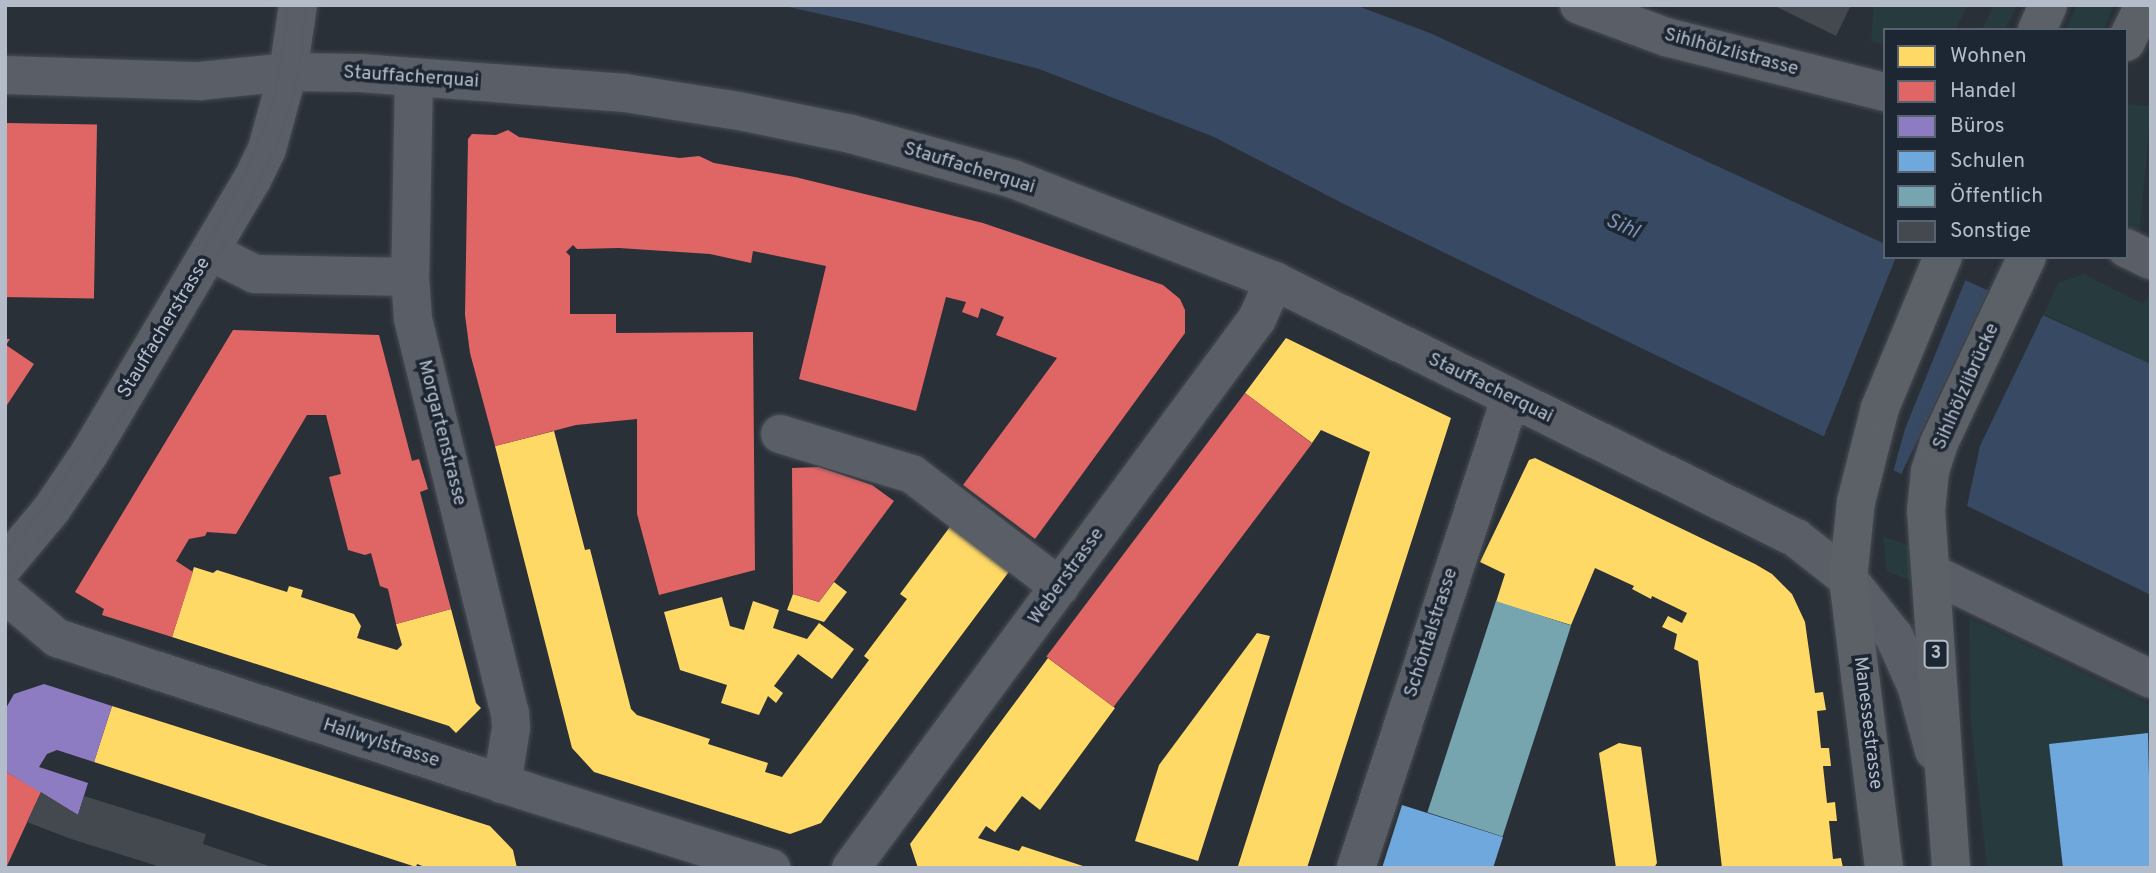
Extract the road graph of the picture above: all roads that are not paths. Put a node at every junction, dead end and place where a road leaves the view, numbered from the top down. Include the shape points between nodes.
1 (298, 5) edge
2 (1579, 5) edge
3 (2048, 5) edge
4 (2144, 5) edge
5 (2037, 28) edge
6 (2128, 38) edge
7 (288, 72) junction
8 (5, 75) edge
9 (414, 77) junction
10 (1883, 91) edge
11 (2128, 249) edge
12 (211, 252) junction
13 (1942, 259) edge
14 (2151, 260) edge
15 (2024, 262) edge
16 (410, 277) junction
17 (1274, 281) junction
18 (1510, 399) junction
19 (780, 435) dead end
20 (5, 565) edge
21 (1931, 573) junction
22 (1849, 579) junction
23 (1060, 587) junction
24 (5, 594) edge
25 (2151, 680) edge
26 (502, 784) junction
27 (1946, 797) junction
28 (771, 868) edge
29 (851, 868) edge
30 (1356, 868) edge
31 (1884, 868) edge
32 (1951, 868) edge

1 - 7 street, Stauffacherstrasse
2 - 10 street, Sihlhölzlistrasse via 1666,37
3 - 5 main road
4 - 6 main road
7 - 8 street, Stauffacherquai via 200,81
7 - 9 street, Stauffacherquai
7 - 12 street, Stauffacherstrasse via 267,149
9 - 16 street, Morgartenstrasse
9 - 17 street, Stauffacherquai via 625,93 851,134 1013,180
11 - 14 street
12 - 16 street via 255,274
12 - 20 street, Stauffacherstrasse via 89,454
13 - 22 main road, Manessestrasse via 1880,408 1863,466
15 - 21 main road, Sihlhölzlibrücke / 3 via 1930,471 1926,511
16 - 26 street, Morgartenstrasse via 413,319 510,713
17 - 18 street, Stauffacherquai
17 - 23 street, Weberstrasse via 1257,319
18 - 22 street, Stauffacherquai via 1796,538
18 - 30 street, Schöntalstrasse
19 - 23 street via 912,474
21 - 25 street
21 - 27 main road, 3
22 - 27 street via 1898,647 1917,688
22 - 31 main road, Manessestrasse
23 - 29 street, Weberstrasse
24 - 26 street, Hallwylstrasse via 57,638
26 - 28 street, Hallwylstrasse
27 - 32 main road, 3

